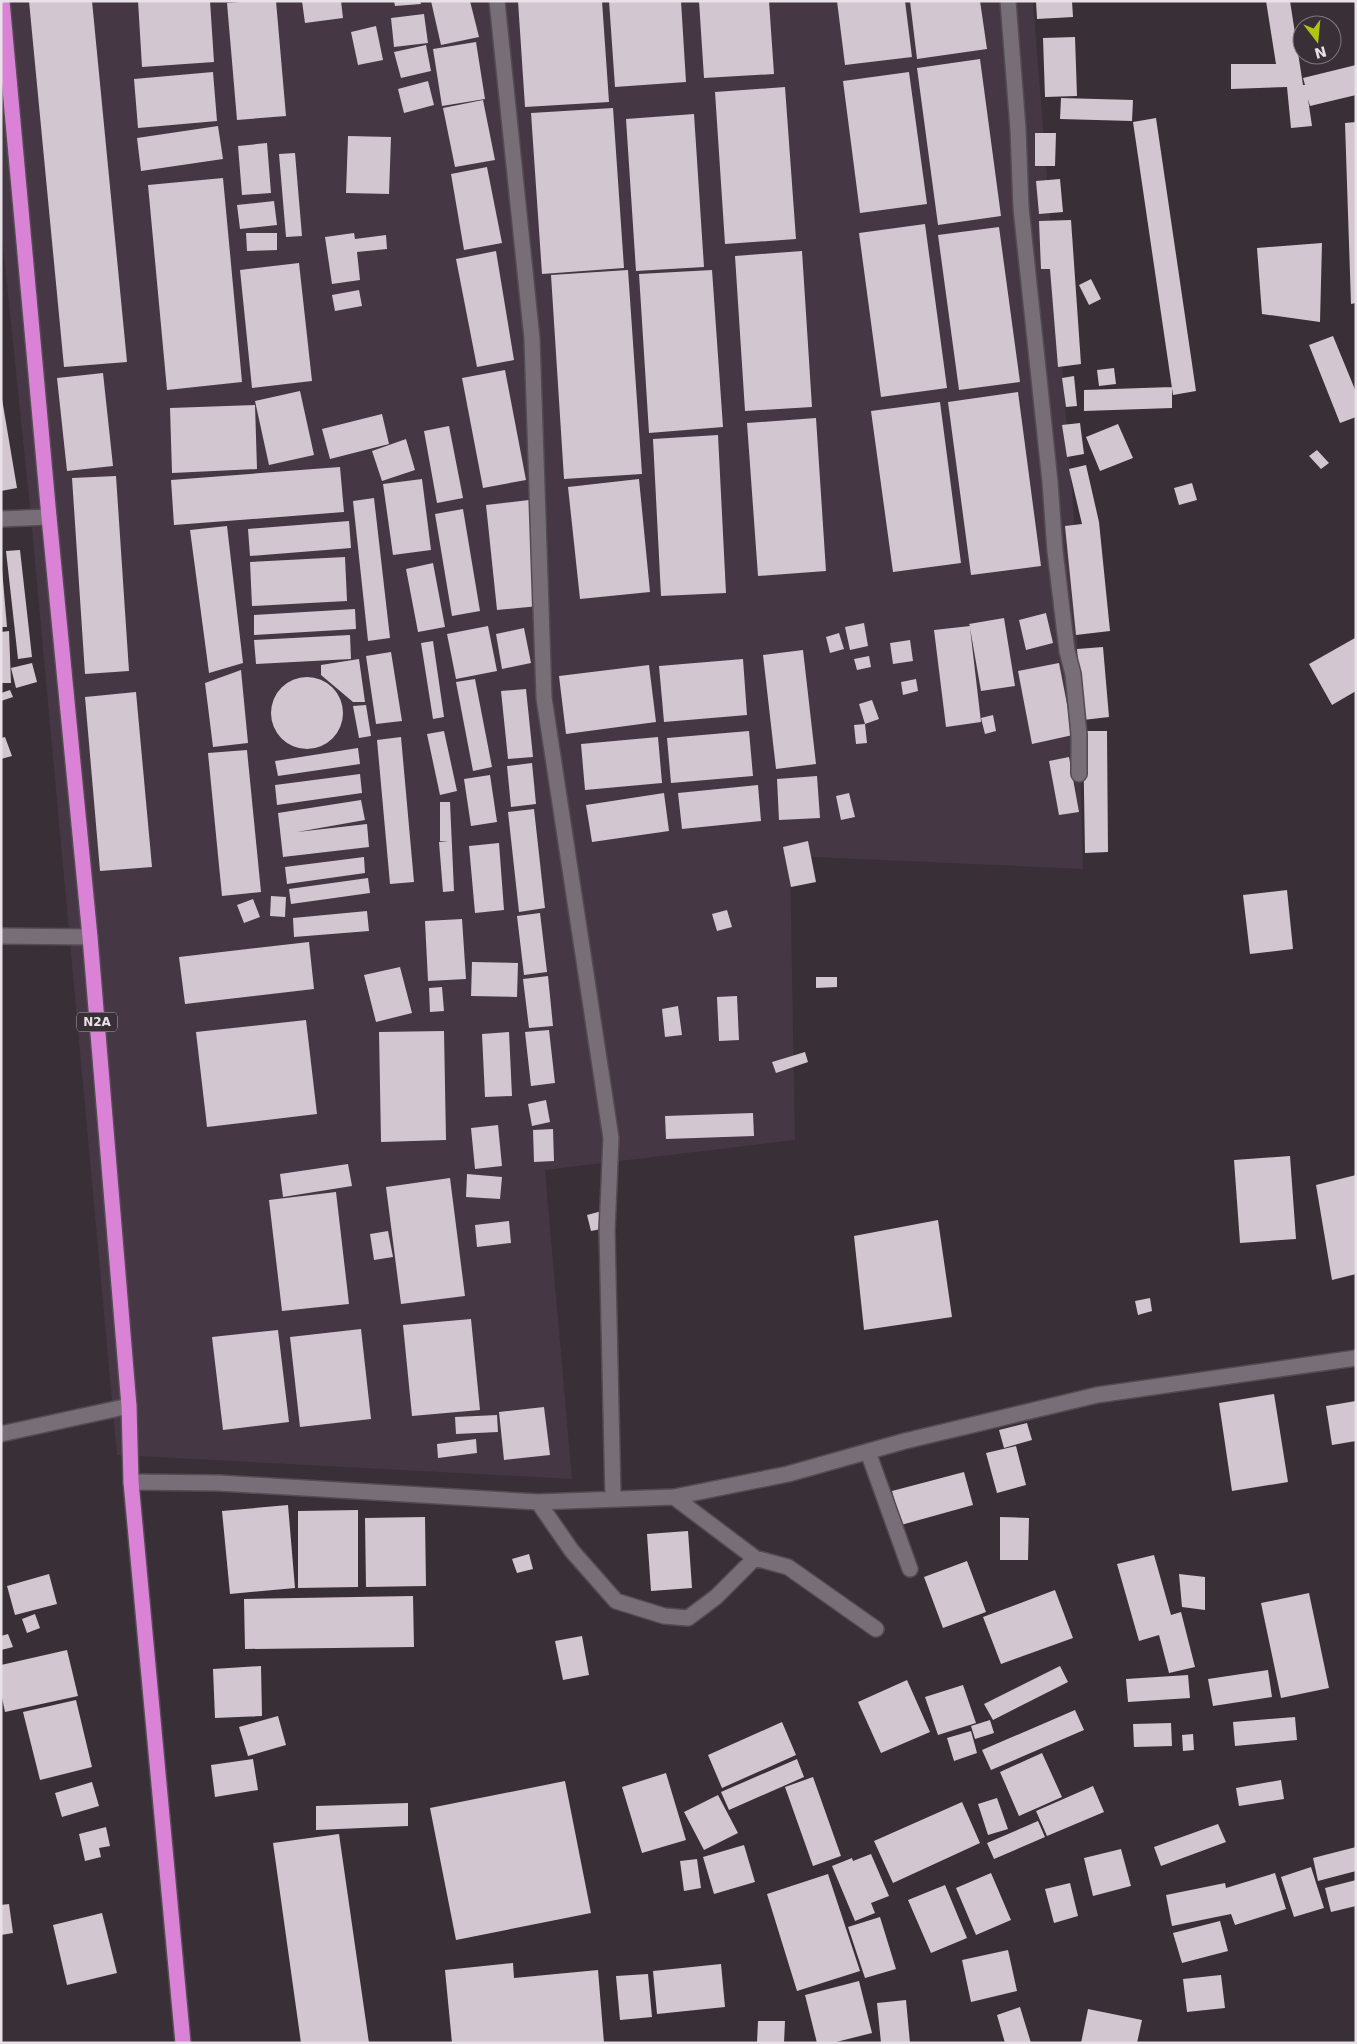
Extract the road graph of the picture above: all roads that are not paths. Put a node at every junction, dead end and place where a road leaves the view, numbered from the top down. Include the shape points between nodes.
1 (2, 1) edge
2 (497, 1) edge
3 (1008, 1) edge
4 (49, 517) junction
5 (1, 519) edge
6 (1079, 774) dead end
7 (1, 936) edge
8 (90, 937) junction
9 (1356, 1358) edge
10 (129, 1406) junction
11 (1, 1434) edge
12 (868, 1452) junction
13 (131, 1482) junction
14 (674, 1497) junction
15 (613, 1498) junction
16 (538, 1502) junction
17 (755, 1558) junction
18 (910, 1569) dead end
19 (876, 1629) dead end
20 (183, 2043) edge

1 - 4 highway, N2A
2 - 15 street via 532,339 544,698 611,1138 607,1232
3 - 6 street via 1021,208 1055,551 1067,651 1073,674
4 - 5 street
4 - 8 highway, N2A
7 - 8 street
8 - 10 highway, N2A
9 - 12 street via 1097,1395
10 - 11 street
10 - 13 highway, N2A
12 - 14 street via 788,1474
12 - 18 street
13 - 16 street via 219,1483
13 - 20 highway, N2A
14 - 15 street
14 - 17 street
15 - 16 street
16 - 17 street via 572,1551 616,1601 664,1616 688,1618 716,1597
17 - 19 street via 788,1568

